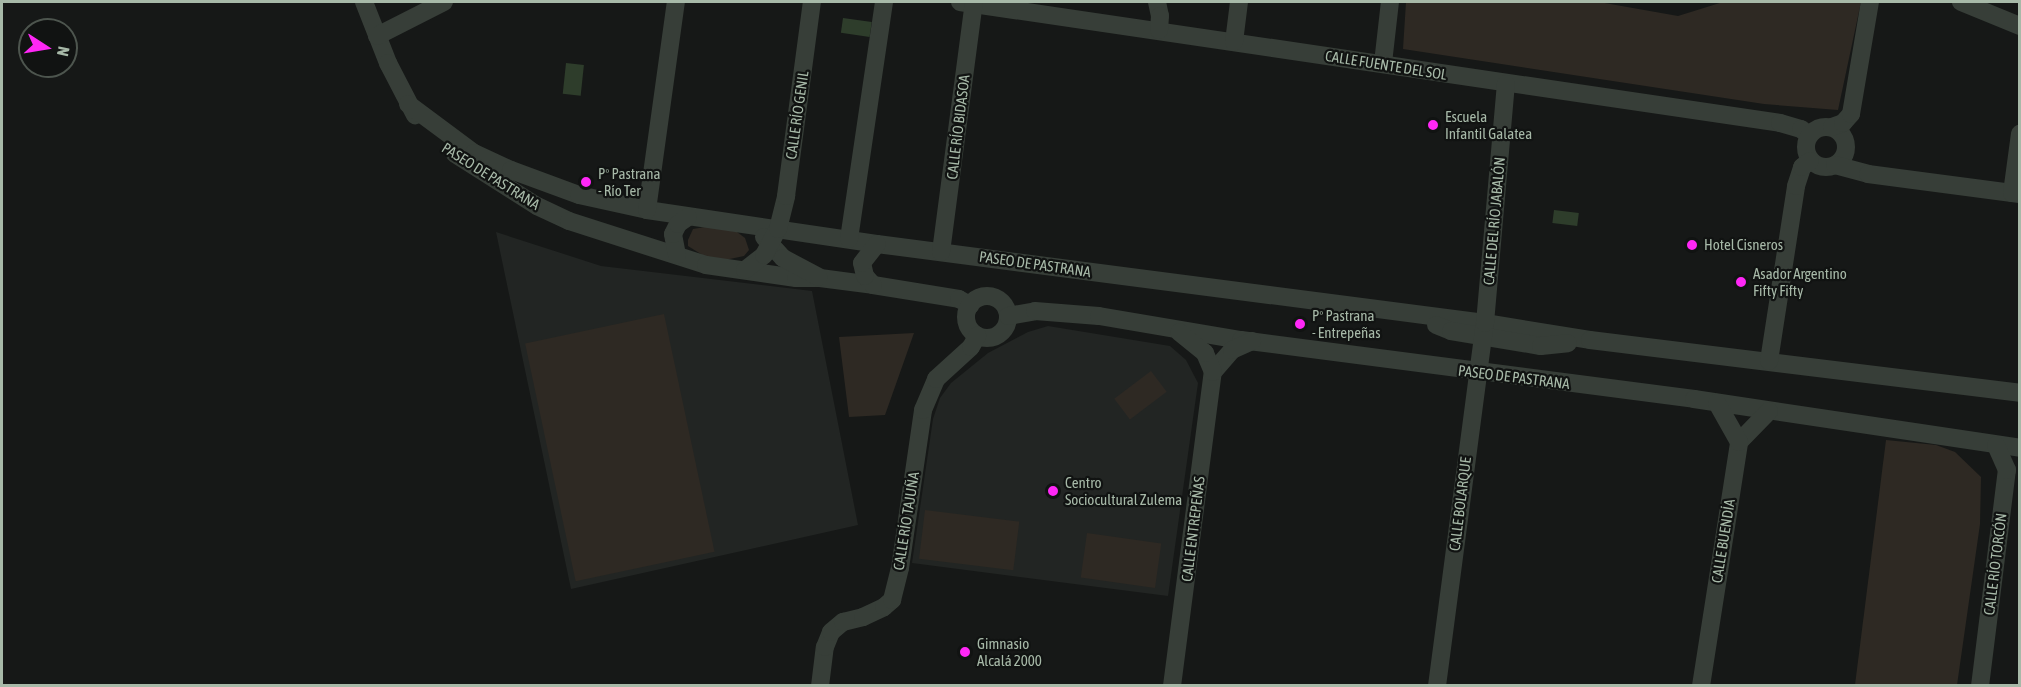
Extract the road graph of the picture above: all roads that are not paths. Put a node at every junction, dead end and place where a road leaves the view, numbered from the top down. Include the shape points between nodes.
1 (364, 2) edge
2 (444, 2) edge
3 (676, 2) edge
4 (812, 2) edge
5 (884, 2) edge
6 (969, 2) edge
7 (1157, 2) edge
8 (1239, 2) edge
9 (1390, 2) edge
10 (1870, 2) edge
11 (1961, 2) edge
12 (2019, 27) edge
13 (1158, 30) junction
14 (377, 36) junction
15 (1234, 42) junction
16 (1383, 63) junction
17 (1506, 84) junction
18 (408, 104) junction
19 (1832, 127) junction
20 (2019, 134) edge
21 (1809, 135) junction
22 (1810, 161) junction
23 (1835, 165) junction
24 (2016, 193) edge
25 (647, 210) junction
26 (688, 217) junction
27 (757, 225) junction
28 (778, 228) junction
29 (849, 239) junction
30 (877, 244) junction
31 (770, 245) junction
32 (941, 252) junction
33 (677, 255) junction
34 (745, 270) junction
35 (820, 278) junction
36 (873, 285) junction
37 (970, 305) junction
38 (1008, 316) junction
39 (1169, 327) junction
40 (1484, 330) junction
41 (977, 336) junction
42 (1251, 341) junction
43 (1769, 361) junction
44 (1213, 372) junction
45 (1478, 373) junction
46 (2019, 393) edge
47 (1716, 403) junction
48 (1769, 411) junction
49 (1739, 442) junction
50 (1996, 445) junction
51 (2019, 448) edge
52 (820, 686) edge
53 (1172, 686) edge
54 (1437, 686) edge
55 (1701, 686) edge
56 (1980, 686) edge

1 - 14 street
2 - 14 street
3 - 25 street
4 - 28 street, CALLE RÍO GENIL via 786,196
5 - 29 street
6 - 13 street, CALLE FUENTE DEL SOL
6 - 32 street, CALLE RÍO BIDASOA
7 - 13 street
8 - 15 street
9 - 16 street
10 - 19 street via 1851,114
11 - 12 street
13 - 15 street, CALLE FUENTE DEL SOL
14 - 18 street
15 - 16 street, CALLE FUENTE DEL SOL
16 - 17 street, CALLE FUENTE DEL SOL
17 - 21 street, CALLE FUENTE DEL SOL via 1780,123
17 - 40 street, CALLE DEL RÍO JABALÓN
18 - 25 street, PASEO DE PASTRANA via 474,153 511,170 579,195
18 - 33 street, PASEO DE PASTRANA via 430,138 537,206 603,234
19 - 21 street via 1819,127
19 - 23 street via 1843,135 1846,149
20 - 24 street
21 - 22 street via 1805,148
22 - 23 street via 1822,167
22 - 43 street via 1802,167 1796,186
23 - 24 street via 1868,174
25 - 26 street, PASEO DE PASTRANA
26 - 27 street, PASEO DE PASTRANA
26 - 33 street via 673,234
27 - 28 street, PASEO DE PASTRANA
27 - 31 street, PASEO DE PASTRANA
28 - 29 street, PASEO DE PASTRANA
28 - 31 street
29 - 30 street, PASEO DE PASTRANA
30 - 32 street, PASEO DE PASTRANA
30 - 36 street via 862,263 864,276
31 - 34 street
31 - 35 street, PASEO DE PASTRANA via 783,258
32 - 40 street, PASEO DE PASTRANA via 1408,314
33 - 34 street, PASEO DE PASTRANA via 706,265
34 - 35 street, PASEO DE PASTRANA via 796,279
35 - 36 street, PASEO DE PASTRANA
36 - 37 street, PASEO DE PASTRANA via 959,299
37 - 38 street via 984,296 993,297 1006,308
37 - 41 street via 966,322
38 - 39 street, PASEO DE PASTRANA via 1035,311
38 - 41 street via 1002,332 994,337
39 - 42 street, PASEO DE PASTRANA
39 - 44 street via 1198,346
40 - 43 street, PASEO DE PASTRANA
40 - 45 street, CALLE BOLARQUE
41 - 52 street, CALLE RÍO TAJUÑA via 936,379 923,410 892,600 884,608 843,622 831,632
42 - 44 street via 1232,350
42 - 45 street, PASEO DE PASTRANA
43 - 46 street, PASEO DE PASTRANA
44 - 53 street, CALLE ENTREPEÑAS
45 - 47 street, PASEO DE PASTRANA
45 - 54 street, CALLE BOLARQUE
47 - 48 street, PASEO DE PASTRANA
47 - 49 street
48 - 49 street
48 - 50 street, PASEO DE PASTRANA
49 - 55 street, CALLE BUENDÍA
50 - 51 street, PASEO DE PASTRANA
50 - 56 street, CALLE RÍO TORCÓN via 2007,470

